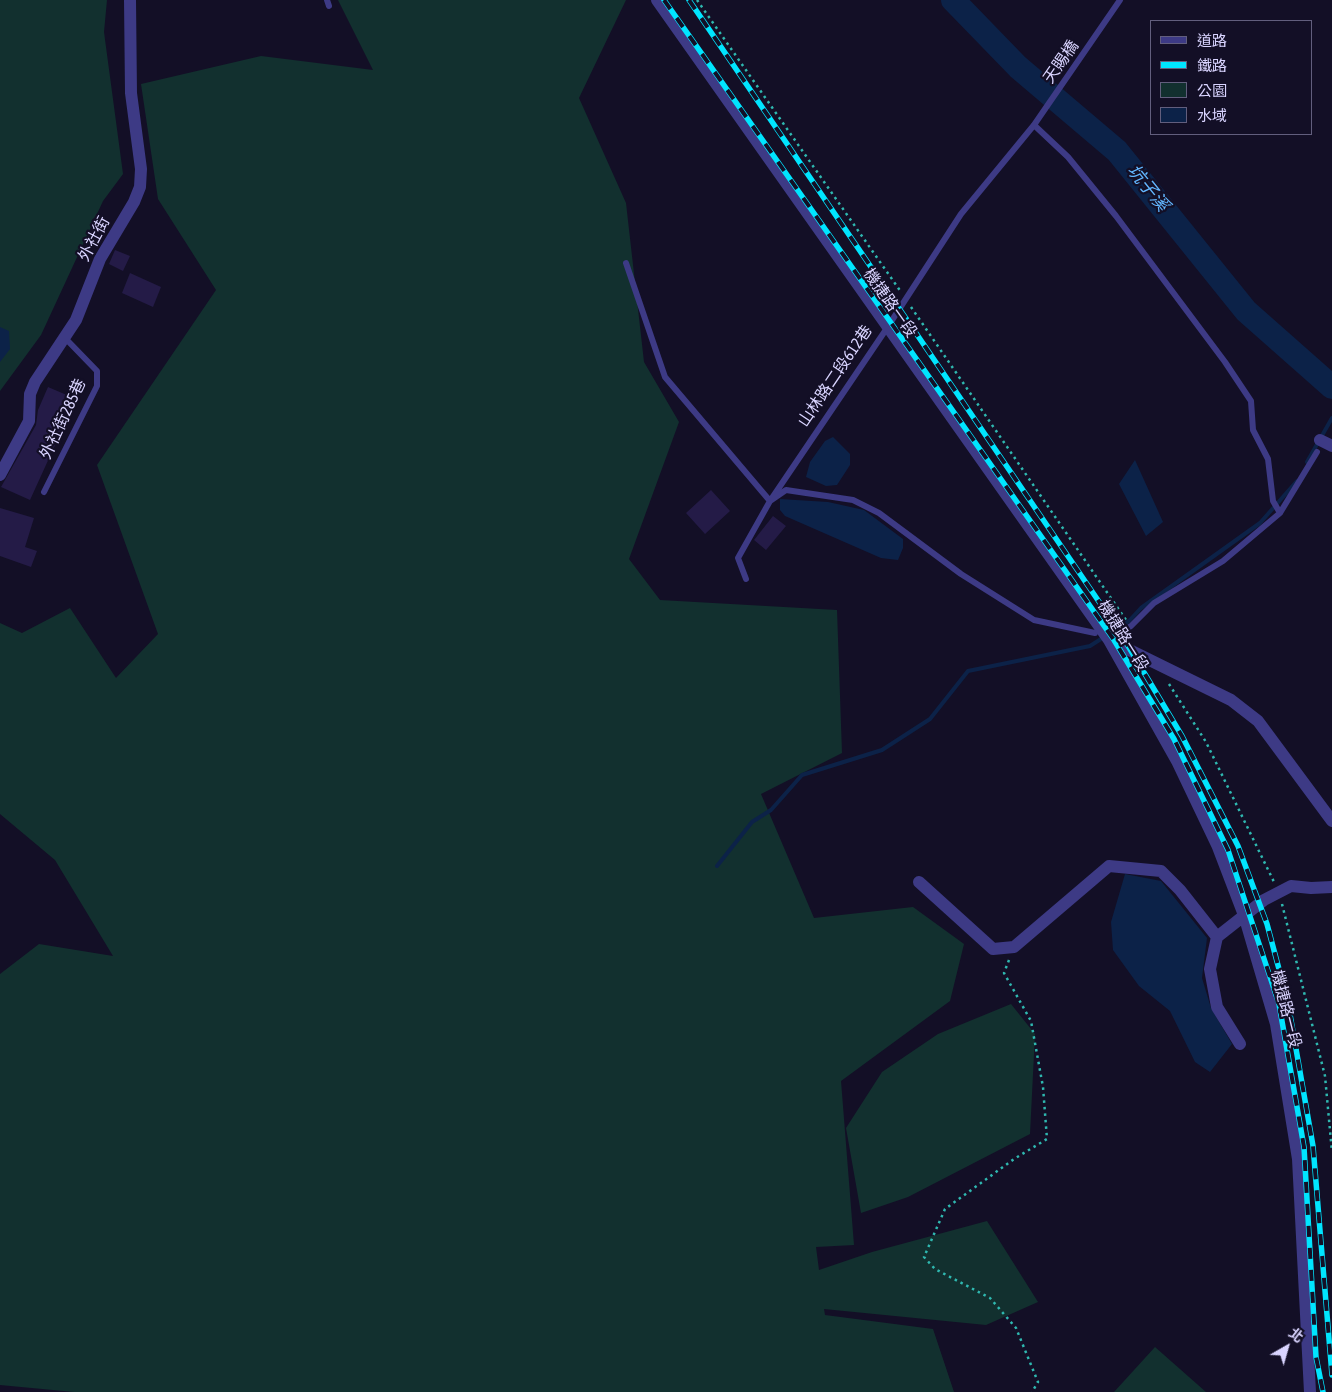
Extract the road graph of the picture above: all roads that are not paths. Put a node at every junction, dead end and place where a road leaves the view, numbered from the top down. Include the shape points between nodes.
1 (130, 0) edge
2 (657, 0) edge
3 (1120, 0) edge
4 (1034, 125) junction
5 (626, 263) dead end
6 (888, 327) junction
7 (65, 338) junction
8 (1318, 446) joint
9 (1332, 446) edge
10 (0, 475) edge
11 (44, 492) dead end
12 (770, 501) junction
13 (1280, 513) junction
14 (746, 579) dead end
15 (1098, 630) junction
16 (1109, 639) junction
17 (1332, 821) edge
18 (919, 882) dead end
19 (1332, 887) edge
20 (1244, 915) junction
21 (1217, 937) junction
22 (1240, 1044) dead end
23 (1310, 1392) edge

1 - 7 street, 外社街 via 131,93 141,169 140,187 100,259 76,320
2 - 6 street, 機捷路一段
3 - 4 lane, 天賜橋
4 - 6 lane, 山林路二段612巷 via 961,214
4 - 13 lane via 1068,157 1116,216 1251,401 1253,430 1268,459 1273,501
5 - 12 lane via 666,377
6 - 12 lane, 山林路二段612巷
6 - 15 street, 機捷路一段
7 - 10 street, 外社街 via 35,382 30,394 29,421
7 - 11 lane, 外社街285巷 via 97,371 97,386
8 - 9 street
8 - 13 lane
12 - 14 lane, 山林路二段612巷 via 738,558
12 - 15 lane via 786,490 852,500 879,513 961,574 1034,620
13 - 16 lane via 1223,561 1154,603 1131,626
15 - 16 street, 機捷路一段
16 - 17 street via 1232,700 1258,721
16 - 20 street, 機捷路一段 via 1181,770 1218,847
18 - 21 street via 993,949 1014,947 1109,866 1161,871
19 - 20 street via 1291,886
20 - 21 street
20 - 23 street, 機捷路一段 via 1276,1024 1298,1159
21 - 22 street via 1210,969 1217,1007

